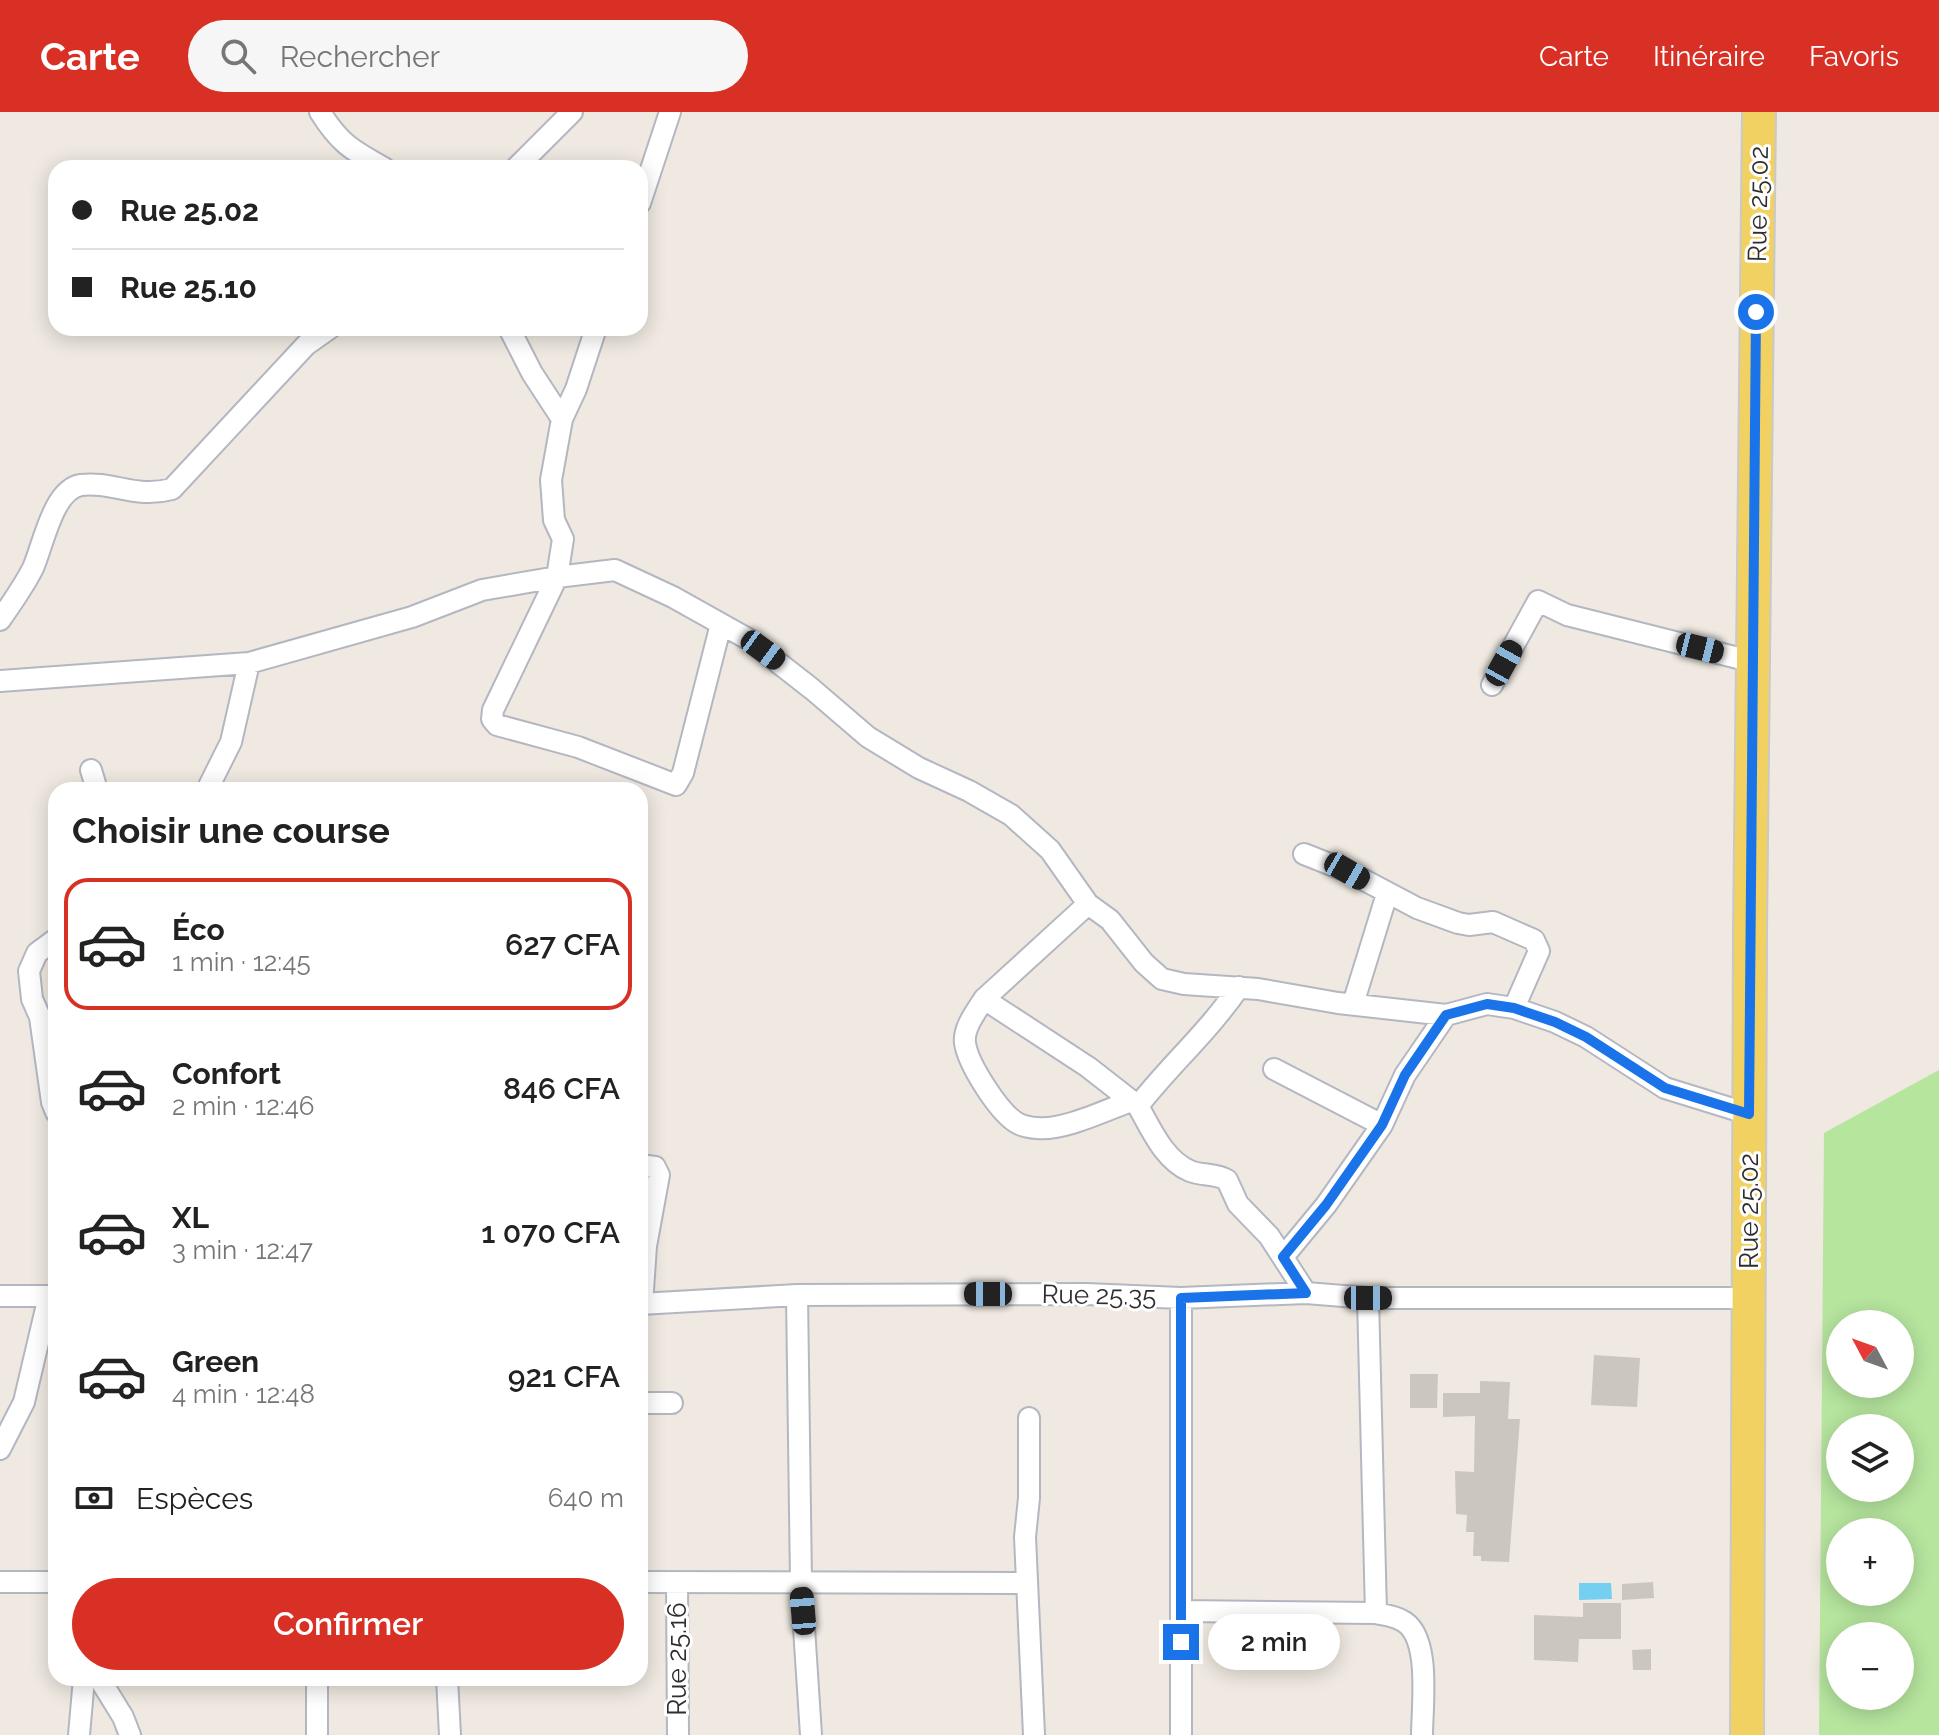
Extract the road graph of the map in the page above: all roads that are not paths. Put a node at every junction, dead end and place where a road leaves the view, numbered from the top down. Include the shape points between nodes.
1 (320, 112) edge
2 (572, 112) edge
3 (670, 112) edge
4 (1759, 112) edge
5 (370, 160) edge
6 (524, 160) edge
7 (648, 179) edge
8 (319, 336) edge
9 (513, 336) edge
10 (593, 336) edge
11 (562, 419) junction
12 (557, 577) junction
13 (0, 620) edge
14 (721, 624) junction
15 (1754, 662) junction
16 (249, 663) junction
17 (0, 681) edge
18 (1492, 685) dead end
19 (212, 782) edge
20 (1304, 854) dead end
21 (1387, 894) junction
22 (1088, 904) junction
23 (48, 945) edge
24 (1239, 987) junction
25 (984, 999) junction
26 (1353, 1004) junction
27 (1514, 1008) junction
28 (1446, 1015) junction
29 (1274, 1069) dead end
30 (48, 1074) edge
31 (1134, 1103) junction
32 (1749, 1114) junction
33 (1382, 1125) junction
34 (648, 1166) edge
35 (648, 1235) edge
36 (1283, 1257) junction
37 (1306, 1293) junction
38 (797, 1295) junction
39 (0, 1296) edge
40 (48, 1296) edge
41 (1181, 1298) junction
42 (1368, 1298) junction
43 (1750, 1298) junction
44 (648, 1304) edge
45 (48, 1314) edge
46 (648, 1403) edge
47 (672, 1403) dead end
48 (1029, 1418) dead end
49 (0, 1449) edge
50 (0, 1582) edge
51 (48, 1582) edge
52 (648, 1582) edge
53 (677, 1582) junction
54 (801, 1582) junction
55 (1025, 1583) junction
56 (1181, 1611) junction
57 (1376, 1613) junction
58 (83, 1686) edge
59 (104, 1686) edge
60 (317, 1686) edge
61 (447, 1686) edge
62 (79, 1735) edge
63 (130, 1735) edge
64 (317, 1735) edge
65 (450, 1735) edge
66 (678, 1735) edge
67 (811, 1735) edge
68 (1034, 1735) edge
69 (1181, 1735) edge
70 (1422, 1735) edge
71 (1747, 1735) edge

1 - 5 street via 348,148
2 - 6 street
3 - 7 street
4 - 15 main road, Rue 25.02
8 - 13 street via 172,489 156,493 77,485 62,497 34,566
9 - 11 street
10 - 11 street
11 - 12 street via 551,480 554,520 563,539
12 - 14 street via 615,570
12 - 14 street via 492,719 673,786 683,773
12 - 16 street via 482,590 412,617
14 - 22 street via 778,661 868,737 1011,815 1050,850
15 - 18 street via 1567,615 1538,601
15 - 32 main road, Rue 25.02
16 - 17 street
16 - 19 street via 231,742
20 - 21 street
21 - 26 street
21 - 27 street via 1458,923 1493,922 1534,940 1539,951
22 - 24 street via 1110,920 1162,979
22 - 25 street
23 - 30 street via 37,953 29,971
24 - 26 street
24 - 31 street via 1219,1016
25 - 31 street
25 - 31 street via 968,1027 970,1061 997,1104 1018,1124 1038,1129
26 - 28 street
27 - 28 street via 1487,1004
27 - 32 street via 1586,1037 1665,1088
28 - 33 street via 1405,1075
29 - 33 street
31 - 36 street via 1178,1163 1227,1180 1238,1204
32 - 43 main road, Rue 25.02
33 - 36 street
34 - 35 street via 659,1175
36 - 37 street
37 - 41 street, Rue 25.35
37 - 42 street, Rue 25.35
38 - 41 street, Rue 25.35
38 - 44 street, Rue 25.35
38 - 54 street
39 - 40 street
41 - 56 street
42 - 43 street, Rue 25.35
42 - 57 street
43 - 71 main road, Rue 25.02
45 - 49 street via 24,1402
46 - 47 street
48 - 55 street
50 - 51 street
52 - 53 street
53 - 54 street
53 - 66 street, Rue 25.16
54 - 55 street
54 - 67 street
55 - 68 street
56 - 57 street
56 - 69 street
57 - 70 street via 1403,1620 1417,1635 1423,1655
58 - 62 street
59 - 63 street
60 - 64 street
61 - 65 street

